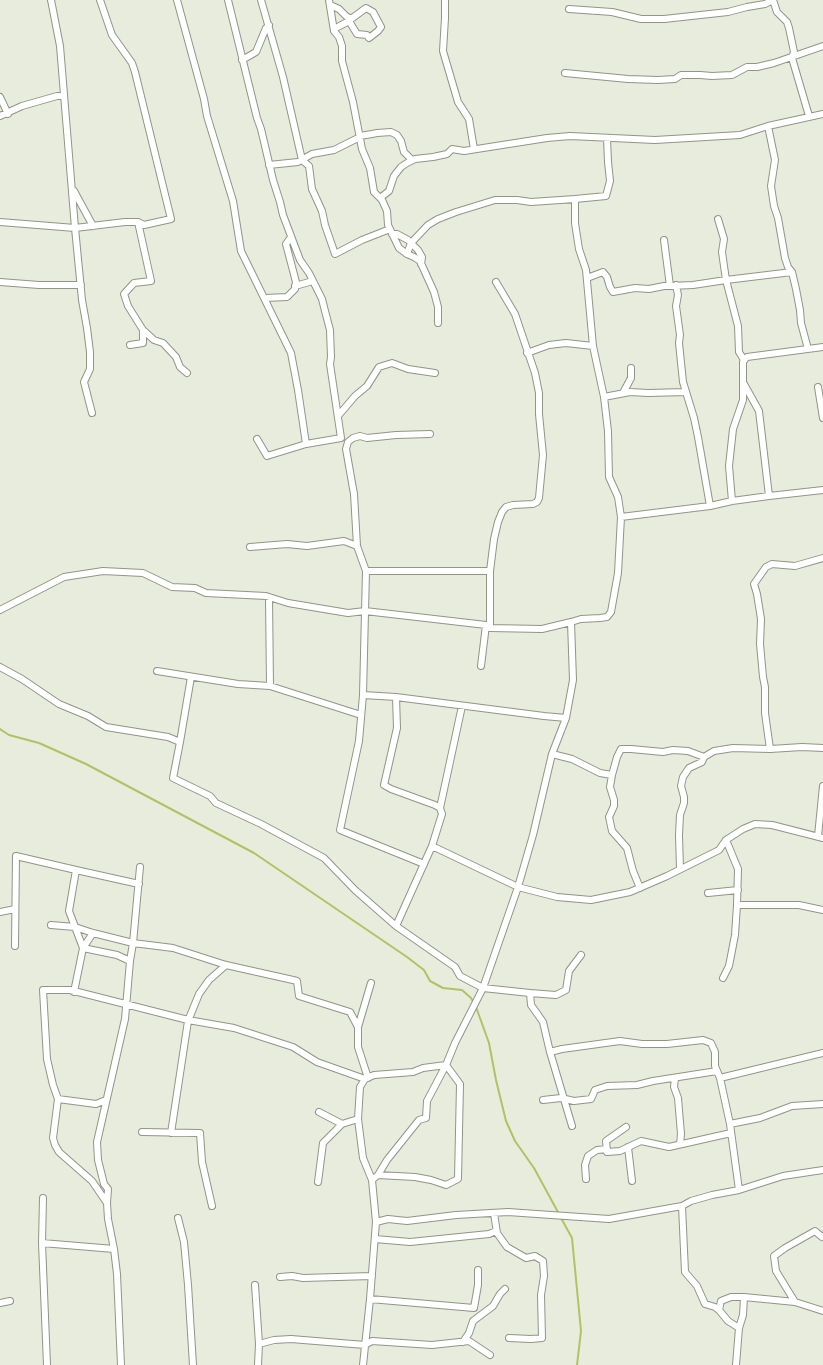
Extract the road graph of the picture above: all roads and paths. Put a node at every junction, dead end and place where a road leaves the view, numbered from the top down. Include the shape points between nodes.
1 (51, 0) edge
2 (100, 0) edge
3 (177, 0) edge
4 (228, 0) edge
5 (262, 0) edge
6 (445, 0) edge
7 (773, 0) edge
8 (330, 3) edge
9 (569, 9) dead end
10 (269, 25) junction
11 (334, 29) junction
12 (823, 46) edge
13 (792, 58) junction
14 (242, 60) junction
15 (565, 73) dead end
16 (64, 96) junction
17 (0, 98) edge
18 (8, 114) junction
19 (823, 114) edge
20 (0, 116) edge
21 (809, 116) junction
22 (768, 126) junction
23 (360, 136) junction
24 (607, 138) junction
25 (474, 149) junction
26 (302, 160) junction
27 (412, 160) junction
28 (269, 165) junction
29 (73, 188) junction
30 (380, 198) junction
31 (575, 199) junction
32 (718, 220) dead end
33 (0, 222) edge
34 (138, 222) junction
35 (93, 226) junction
36 (75, 228) junction
37 (391, 232) junction
38 (291, 237) junction
39 (664, 240) dead end
40 (411, 243) junction
41 (407, 254) junction
42 (300, 260) junction
43 (292, 264) junction
44 (421, 264) junction
45 (792, 272) junction
46 (587, 278) junction
47 (726, 280) junction
48 (0, 282) edge
49 (313, 282) junction
50 (496, 282) dead end
51 (81, 286) junction
52 (295, 286) junction
53 (673, 286) junction
54 (265, 298) junction
55 (438, 323) dead end
56 (143, 330) junction
57 (130, 345) dead end
58 (593, 346) junction
59 (823, 347) edge
60 (808, 349) junction
61 (527, 353) junction
62 (744, 360) junction
63 (631, 368) dead end
64 (187, 373) dead end
65 (435, 373) dead end
66 (743, 383) junction
67 (818, 387) dead end
68 (686, 392) junction
69 (623, 393) junction
70 (604, 397) junction
71 (92, 413) dead end
72 (338, 416) junction
73 (823, 418) edge
74 (430, 434) dead end
75 (257, 438) dead end
76 (341, 438) junction
77 (348, 442) junction
78 (306, 444) junction
79 (823, 490) edge
80 (769, 496) junction
81 (732, 501) junction
82 (710, 506) junction
83 (621, 517) junction
84 (358, 546) junction
85 (250, 547) dead end
86 (823, 558) edge
87 (366, 571) junction
88 (490, 571) junction
89 (269, 597) junction
90 (0, 610) edge
91 (365, 610) junction
92 (571, 622) junction
93 (488, 626) junction
94 (481, 666) dead end
95 (0, 667) edge
96 (157, 671) dead end
97 (191, 677) junction
98 (270, 686) junction
99 (363, 695) junction
100 (396, 697) junction
101 (462, 706) junction
102 (361, 715) junction
103 (566, 718) junction
104 (180, 742) junction
105 (823, 748) edge
106 (770, 749) junction
107 (552, 754) junction
108 (704, 757) junction
109 (612, 775) junction
110 (823, 786) edge
111 (440, 808) junction
112 (820, 837) edge
113 (726, 840) junction
114 (432, 846) junction
115 (424, 864) junction
116 (140, 867) dead end
117 (76, 870) junction
118 (680, 870) junction
119 (139, 884) junction
120 (518, 887) junction
121 (640, 888) junction
122 (738, 890) junction
123 (708, 893) dead end
124 (738, 905) junction
125 (15, 909) junction
126 (823, 910) edge
127 (0, 912) edge
128 (51, 925) dead end
129 (396, 926) junction
130 (75, 927) junction
131 (93, 933) junction
132 (133, 943) junction
133 (15, 946) dead end
134 (82, 948) junction
135 (581, 955) dead end
136 (130, 961) junction
137 (226, 965) junction
138 (723, 978) dead end
139 (371, 983) dead end
140 (483, 988) junction
141 (74, 992) junction
142 (530, 993) junction
143 (126, 1004) junction
144 (188, 1020) junction
145 (358, 1027) junction
146 (550, 1052) junction
147 (823, 1053) edge
148 (446, 1064) junction
149 (717, 1071) junction
150 (366, 1078) junction
151 (674, 1078) junction
152 (720, 1078) junction
153 (58, 1099) junction
154 (564, 1099) junction
155 (106, 1100) junction
156 (543, 1100) dead end
157 (96, 1104) junction
158 (823, 1104) edge
159 (104, 1111) junction
160 (319, 1112) dead end
161 (358, 1119) junction
162 (342, 1124) junction
163 (730, 1124) junction
164 (572, 1126) dead end
165 (626, 1127) dead end
166 (142, 1132) dead end
167 (171, 1133) junction
168 (731, 1134) junction
169 (680, 1144) junction
170 (628, 1147) junction
171 (607, 1149) junction
172 (823, 1170) edge
173 (378, 1176) junction
174 (586, 1179) dead end
175 (372, 1180) junction
176 (632, 1181) dead end
177 (318, 1182) dead end
178 (739, 1190) junction
179 (43, 1198) dead end
180 (107, 1203) junction
181 (212, 1206) dead end
182 (682, 1206) junction
183 (494, 1213) junction
184 (178, 1218) dead end
185 (376, 1222) junction
186 (496, 1231) junction
187 (823, 1236) edge
188 (375, 1240) junction
189 (42, 1243) junction
190 (114, 1249) junction
191 (478, 1270) dead end
192 (372, 1276) junction
193 (280, 1277) dead end
194 (255, 1285) dead end
195 (505, 1289) dead end
196 (744, 1297) junction
197 (370, 1299) junction
198 (10, 1300) dead end
199 (795, 1302) junction
200 (0, 1303) edge
201 (719, 1310) junction
202 (823, 1311) edge
203 (739, 1328) junction
204 (509, 1338) dead end
205 (463, 1342) junction
206 (259, 1344) junction
207 (364, 1345) junction
208 (490, 1355) dead end
209 (47, 1365) edge
210 (121, 1365) edge
211 (193, 1365) edge
212 (258, 1365) edge
213 (363, 1365) edge
214 (736, 1365) edge

1 - 16 street via 60,46
2 - 34 street via 112,35 132,63 135,72 171,219 144,225
3 - 54 street via 207,116 233,201 241,251
4 - 14 street
5 - 10 street
6 - 25 street via 443,51 458,102 469,119
7 - 9 street via 728,12 664,19 641,19 612,12
7 - 13 street via 777,12 789,28 794,52
8 - 11 street
8 - 11 street via 351,19 366,8 373,12 381,27 369,38 368,35 357,34 349,21
10 - 14 street via 256,52
10 - 26 street
11 - 23 street via 342,46 342,61
12 - 13 street
13 - 15 street via 747,67 732,75 681,76 675,79 628,79
13 - 21 street
14 - 28 street
16 - 18 street via 22,106
16 - 29 street
17 - 18 street
18 - 20 street
19 - 21 street
21 - 22 street
22 - 24 street via 740,135 655,140
22 - 45 street via 775,160 771,186 773,199 785,258
23 - 26 street via 334,150 312,154
23 - 27 street via 391,132 397,135 404,152
23 - 30 street via 374,192
24 - 25 street via 562,137
24 - 31 street via 610,181 606,196
25 - 27 street via 452,149 447,154
26 - 28 street
26 - 37 street via 309,166 312,189 322,211 335,254 362,240
27 - 30 street via 401,167 388,191
28 - 38 street
29 - 35 street
29 - 36 street
30 - 37 street via 387,211
31 - 40 street via 531,202 495,200 438,219 428,225
31 - 46 street via 578,249
32 - 47 street via 724,239 722,252
33 - 36 street
34 - 35 street
34 - 56 street via 151,281 134,283 124,294 128,306
35 - 36 street
36 - 51 street
37 - 40 street
37 - 41 street via 399,248
38 - 42 street
38 - 43 street via 286,244
39 - 53 street
40 - 41 street
40 - 44 street via 422,257
41 - 44 street
42 - 43 street
42 - 49 street
43 - 52 street
44 - 55 street via 434,292 438,306
45 - 47 street
45 - 60 street
46 - 53 street via 602,272 613,292
46 - 58 street
47 - 53 street
47 - 62 street via 738,326 739,352
48 - 51 street
49 - 52 street
49 - 72 street via 322,299 330,330 330,364
50 - 61 street via 515,314
51 - 71 street via 90,352 90,369 84,382
52 - 54 street via 287,297
53 - 68 street via 678,295 676,306 679,343
54 - 78 street via 291,353
56 - 57 street via 143,343
56 - 64 street via 163,344
58 - 61 street via 566,343 549,345
58 - 70 street
59 - 60 street
60 - 62 street via 747,357
61 - 88 street via 535,373 539,394 543,455 539,498 533,504 513,505 506,507 502,512 494,539
62 - 66 street
63 - 69 street via 632,378
65 - 72 street via 408,369 392,363 379,367 366,386
66 - 80 street via 759,411
66 - 81 street via 743,400 733,429 729,466
67 - 73 street
68 - 69 street
68 - 82 street via 698,437
69 - 70 street
70 - 83 street via 609,477 618,497
72 - 76 street
74 - 77 street via 367,438 360,436
75 - 78 street via 266,456
76 - 77 street
76 - 78 street
77 - 84 street via 346,449 354,494
79 - 80 street
80 - 81 street
81 - 82 street
82 - 83 street
83 - 92 street via 618,573 611,612 600,618 581,618
84 - 85 street via 344,541 307,546 287,544
84 - 87 street
86 - 106 street via 795,566 772,564 766,567 754,584 758,594 765,713
87 - 88 street
87 - 91 street
88 - 93 street
89 - 90 street via 206,593 195,588 172,587 143,573 103,571 64,577
89 - 91 street via 288,603 348,613
89 - 98 street
91 - 93 street
91 - 99 street
92 - 93 street via 542,629
92 - 103 street via 573,680
93 - 94 street
95 - 104 street via 59,704 106,727 168,737
96 - 97 street
97 - 98 street
97 - 104 street
98 - 102 street
99 - 100 street
99 - 102 street
100 - 101 street
100 - 111 street via 397,728 384,785
101 - 103 street
101 - 111 street
102 - 115 street via 359,741 340,830
103 - 107 street
104 - 129 street via 173,778 324,858
105 - 106 street
106 - 108 street via 733,748 714,751
107 - 109 street via 572,759 600,773
107 - 120 street
108 - 109 street via 673,750 621,750
108 - 118 street via 702,762 689,768 681,786 684,803 680,815
109 - 121 street via 610,787 614,806 609,817 612,830 627,848
110 - 112 street
111 - 114 street via 442,814
112 - 113 street via 772,825 755,824
113 - 118 street via 719,850
113 - 122 street via 738,869
114 - 115 street
114 - 120 street
115 - 129 street
116 - 119 street
117 - 119 street
117 - 125 street via 16,856
117 - 130 street via 69,911
118 - 121 street
119 - 132 street
120 - 121 street via 556,897 591,900
120 - 140 street
122 - 123 street
122 - 124 street
124 - 126 street via 799,905
124 - 138 street via 729,966
125 - 127 street
125 - 133 street
128 - 130 street
129 - 140 street via 455,966 460,976
130 - 131 street
130 - 134 street
131 - 132 street
131 - 134 street
132 - 136 street
132 - 137 street via 173,948
134 - 136 street via 117,955
134 - 141 street
135 - 142 street via 569,971 566,990 556,995
136 - 143 street
137 - 144 street via 209,980 199,994
137 - 145 street via 293,980 297,982 298,996 350,1012
139 - 145 street
140 - 142 street
140 - 148 street
141 - 143 street
141 - 153 street via 44,990 47,1059
142 - 146 street via 531,1005 543,1022
143 - 144 street
143 - 155 street
144 - 150 street via 234,1028 271,1039 293,1047 317,1062
144 - 167 street
145 - 150 street via 358,1047
146 - 149 street via 620,1041 668,1044 703,1040 710,1044 715,1052
146 - 154 street
147 - 152 street
148 - 150 street via 413,1072
148 - 173 street via 427,1101 426,1118 419,1120 387,1160
148 - 173 street via 460,1084 458,1179 446,1185 415,1177
149 - 151 street
149 - 152 street
150 - 161 street via 360,1087
151 - 154 street via 637,1085 606,1086 595,1090 591,1098 574,1101
151 - 169 street via 678,1098
152 - 163 street
153 - 157 street
153 - 180 street via 53,1138 55,1145 59,1152 92,1181
154 - 156 street
154 - 164 street
155 - 157 street
155 - 159 street
157 - 159 street
158 - 163 street via 792,1106 760,1118
159 - 180 street via 97,1142 98,1160 104,1184 108,1189
160 - 162 street
161 - 162 street
161 - 175 street via 363,1158
162 - 177 street via 323,1143
163 - 168 street
165 - 171 street via 606,1141
166 - 167 street
167 - 181 street via 200,1133 202,1162
168 - 169 street
168 - 178 street
169 - 170 street via 669,1147 641,1141
170 - 171 street via 620,1151 607,1152
170 - 176 street
171 - 174 street via 597,1150 588,1156 585,1165
172 - 178 street via 783,1176
173 - 175 street
175 - 185 street
178 - 182 street via 712,1195
179 - 189 street
180 - 190 street
182 - 183 street via 609,1219
182 - 201 street via 685,1272 697,1286 705,1304
183 - 185 street via 407,1221 388,1219
183 - 186 street
184 - 211 street via 188,1278
185 - 188 street
186 - 188 street via 489,1234 410,1242
186 - 204 street via 507,1247 526,1258 535,1256 543,1261 544,1276 540,1295 542,1338
187 - 199 street via 815,1231 774,1256 776,1271
188 - 192 street
189 - 190 street
189 - 209 street
190 - 210 street
191 - 197 street via 474,1308
192 - 193 street
192 - 197 street
194 - 206 street
195 - 205 street via 493,1306 473,1321
196 - 199 street
196 - 201 street via 731,1297 721,1301
196 - 203 street
197 - 207 street
198 - 200 street
199 - 202 street
201 - 203 street via 728,1321
203 - 214 street
205 - 207 street via 432,1345 372,1341
205 - 208 street via 469,1341
206 - 207 street via 291,1339
206 - 212 street
207 - 213 street

